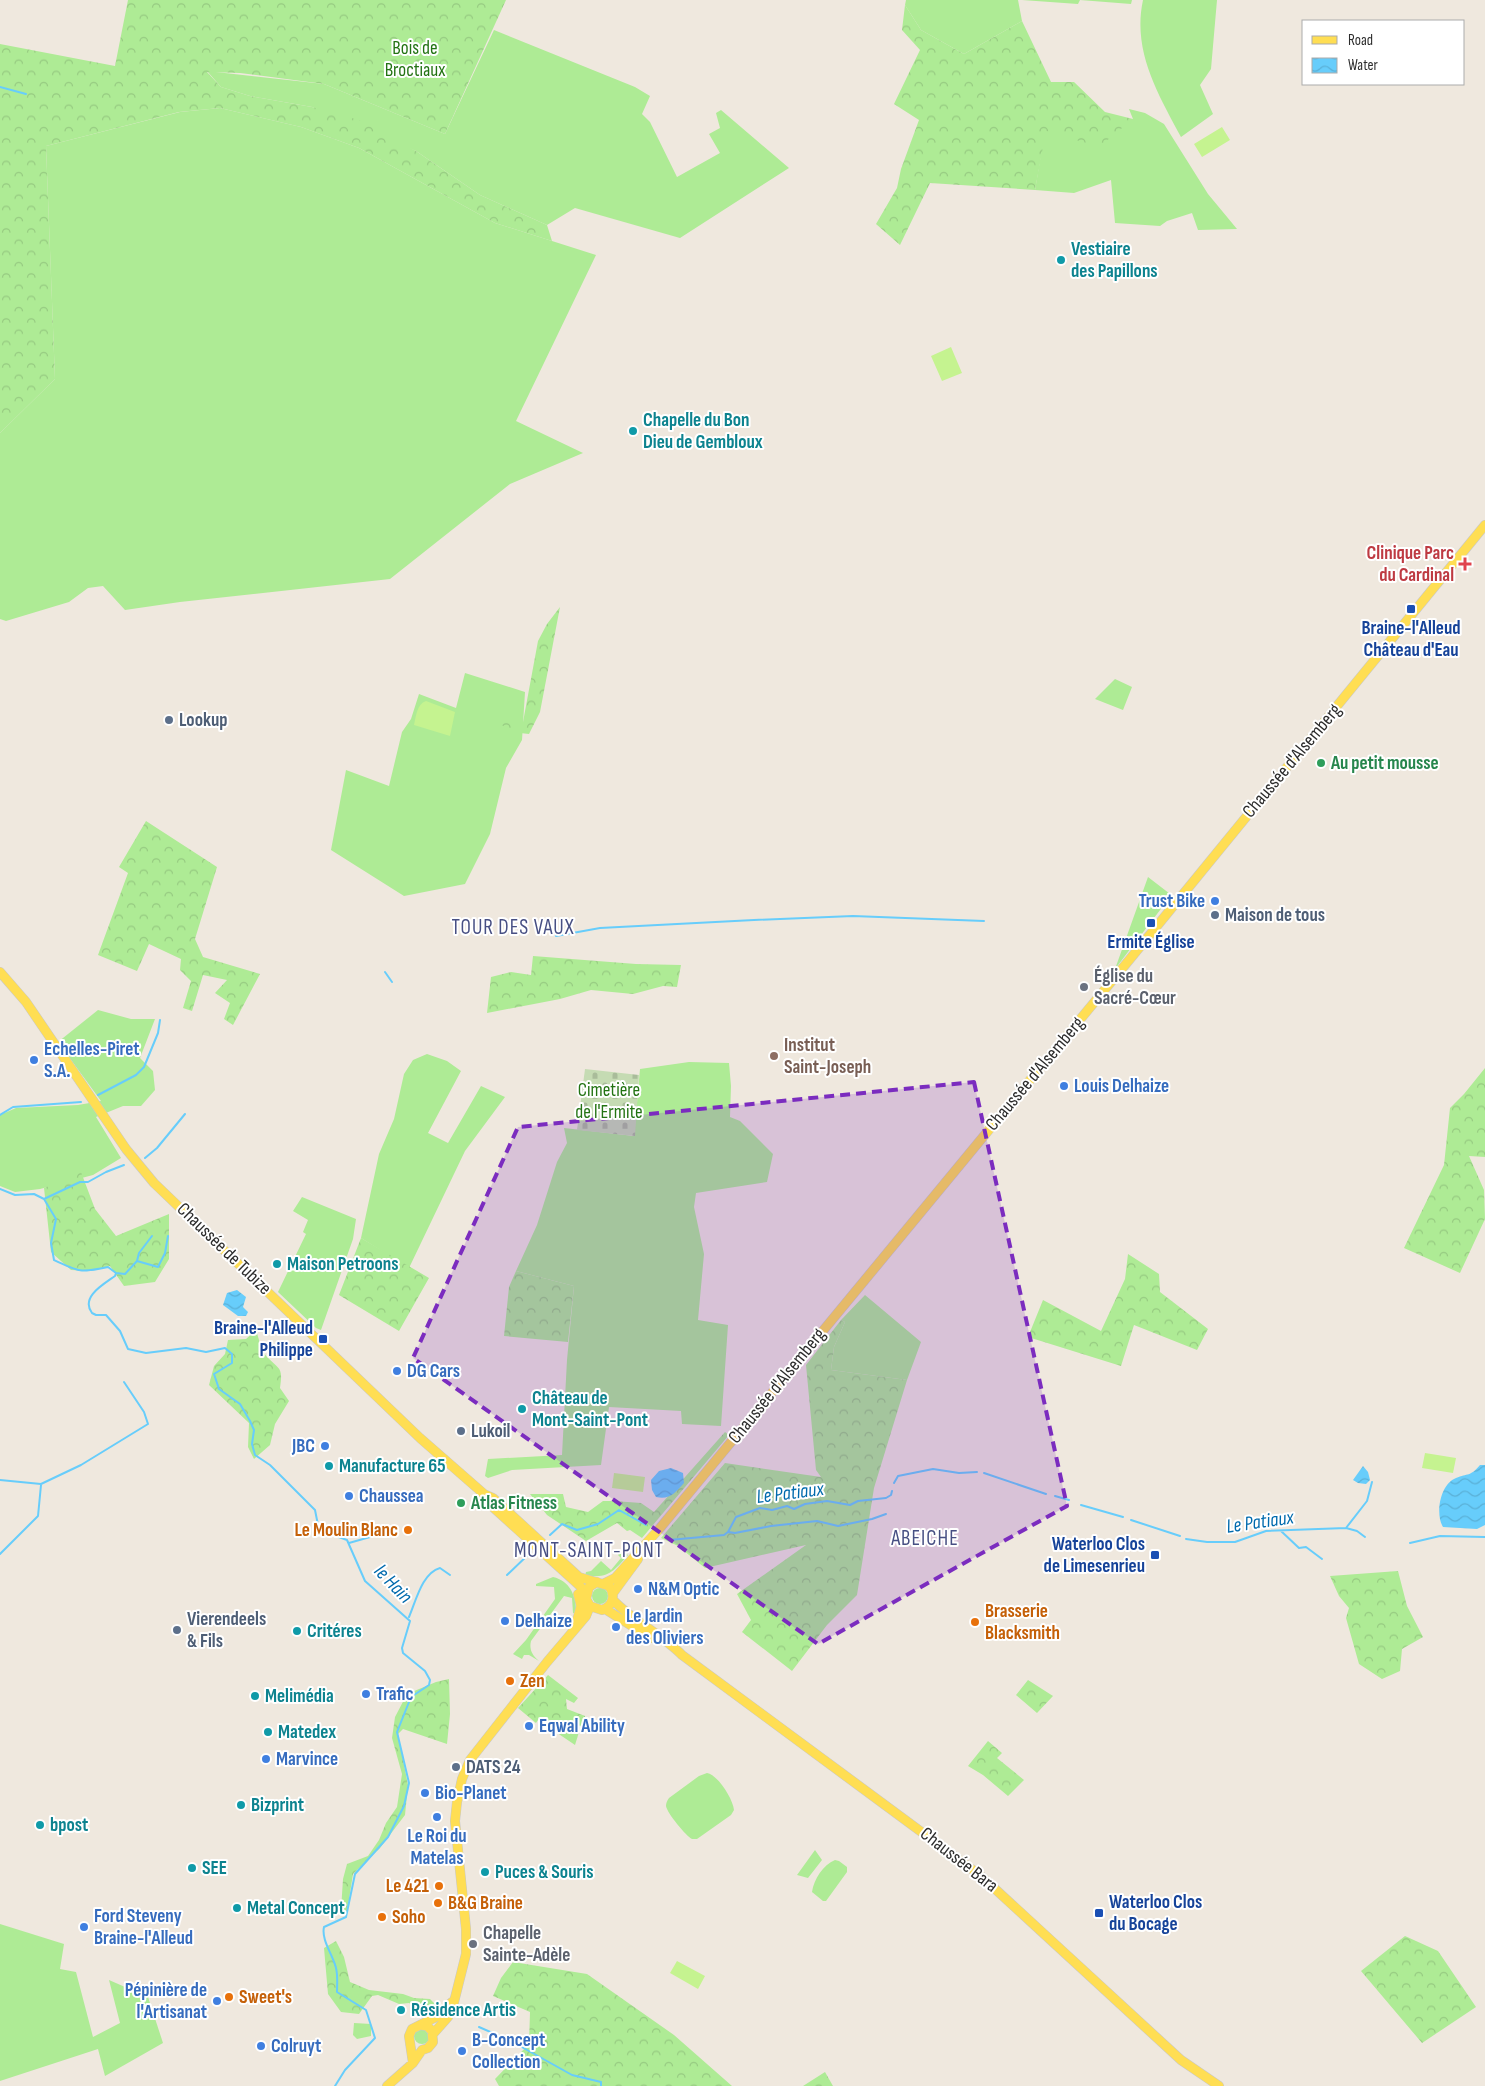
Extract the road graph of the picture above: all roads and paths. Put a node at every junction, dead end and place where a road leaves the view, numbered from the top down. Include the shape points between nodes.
1 (1485, 525) edge
2 (0, 972) edge
3 (484, 1494) junction
4 (660, 1528) junction
5 (562, 1572) junction
6 (601, 1583) junction
7 (586, 1595) junction
8 (613, 1596) junction
9 (598, 1608) junction
10 (571, 1633) junction
11 (682, 1655) junction
12 (531, 1684) junction
13 (456, 1996) junction
14 (420, 2025) junction
15 (434, 2034) junction
16 (411, 2044) junction
17 (422, 2050) junction
18 (413, 2063) junction
19 (387, 2086) edge
20 (1219, 2086) edge

1 - 4 main road, Chaussée d'Alsemberg
2 - 3 main road, Chaussée de Tubize via 26,1002 140,1168 420,1438
3 - 5 main road, Chaussée de Tubize via 484,1500
3 - 6 main road, Chaussée de Tubize via 493,1498 579,1577
4 - 6 main road, Chaussée d'Alsemberg via 615,1578
4 - 8 main road, Chaussée d'Alsemberg
5 - 7 main road, Chaussée de Tubize
5 - 10 main road, Chaussée de Tubize via 580,1598 580,1614
6 - 7 main road, Chaussée d'Alsemberg via 589,1587
6 - 8 main road, Chaussée Bara
7 - 9 main road
8 - 9 main road, Chaussée d'Alsemberg
8 - 11 main road, Chaussée Bara via 622,1609
9 - 10 main road
9 - 11 main road, Chaussée Bara
9 - 12 main road
10 - 12 main road
11 - 20 main road, Chaussée Bara via 982,1876 1167,2048
12 - 13 main road via 470,1760 456,1802 466,1949
13 - 14 main road via 443,2012
13 - 15 main road via 448,2017
14 - 15 main road via 427,2026
14 - 16 main road via 410,2032
15 - 17 main road via 431,2045
16 - 17 main road
16 - 18 main road
17 - 18 main road
18 - 19 main road

